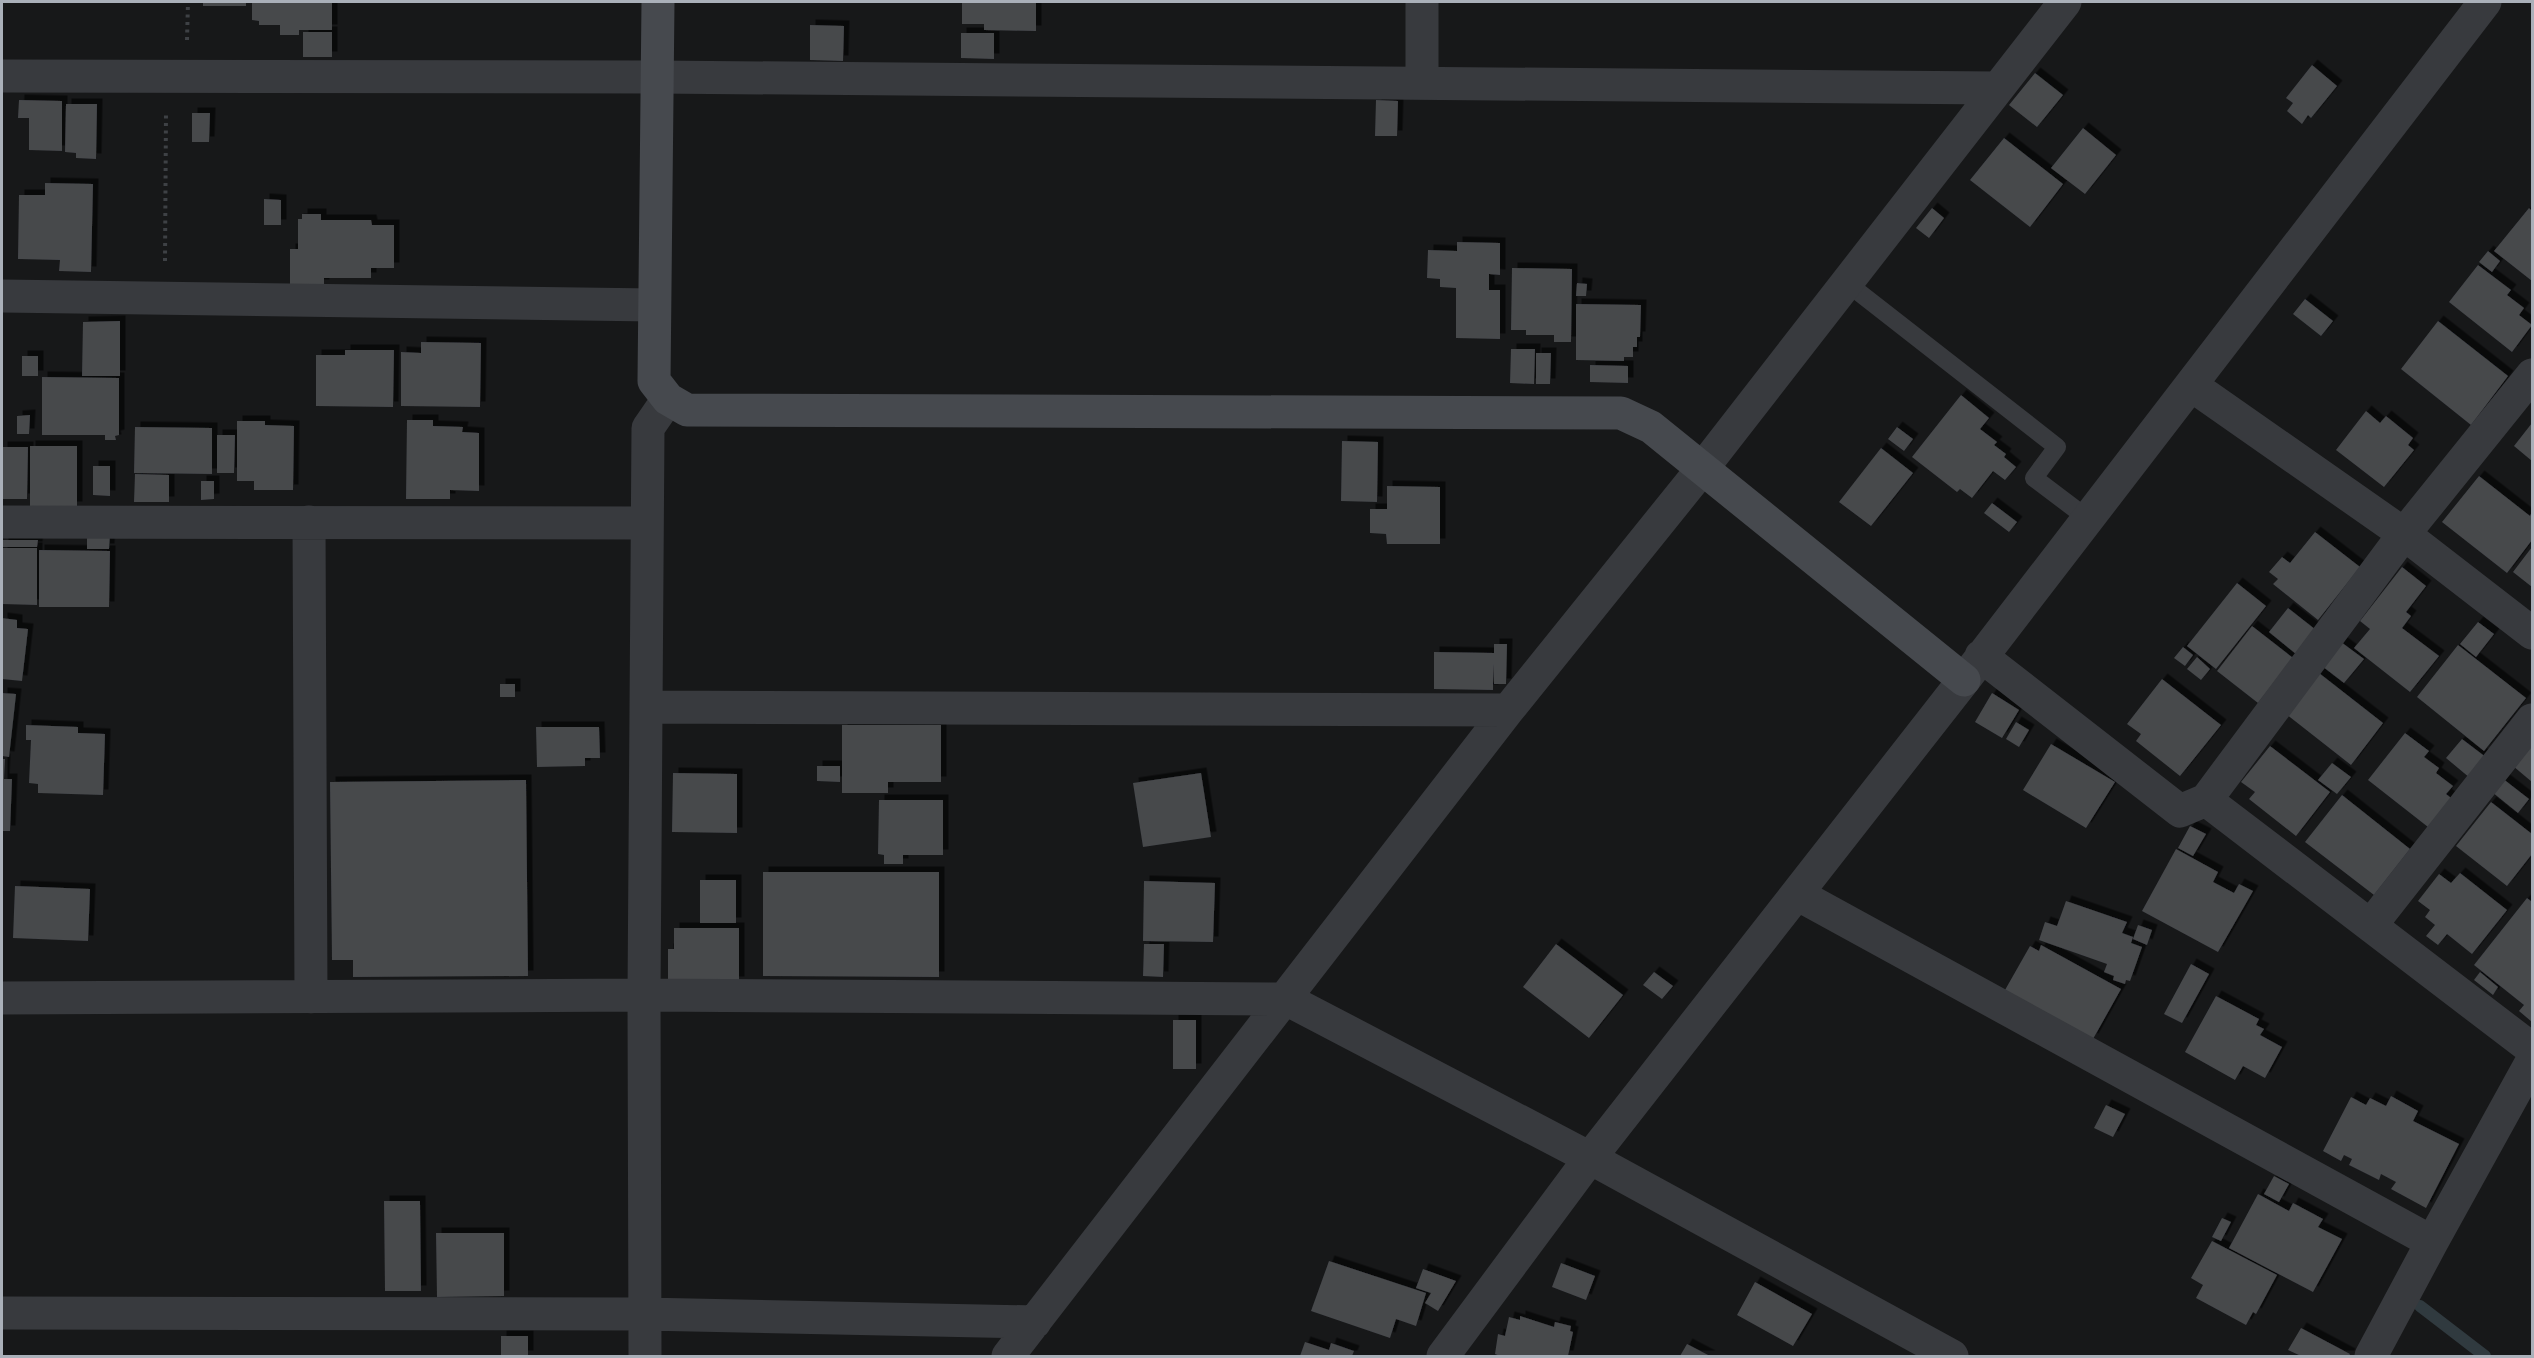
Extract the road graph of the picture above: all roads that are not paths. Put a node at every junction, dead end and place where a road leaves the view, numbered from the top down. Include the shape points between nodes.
1 (658, 2) edge
2 (1422, 2) edge
3 (2065, 2) edge
4 (2485, 2) edge
5 (2, 76) edge
6 (656, 77) junction
7 (1422, 83) junction
8 (1998, 88) junction
9 (1847, 283) junction
10 (2, 296) edge
11 (654, 304) junction
12 (2532, 375) edge
13 (2191, 385) junction
14 (668, 399) junction
15 (1702, 469) junction
16 (2087, 518) junction
17 (2, 522) edge
18 (309, 522) junction
19 (647, 523) junction
20 (2404, 534) junction
21 (2532, 633) edge
22 (1972, 668) junction
23 (646, 707) junction
24 (1508, 710) junction
25 (2532, 720) edge
26 (2206, 800) junction
27 (1797, 894) junction
28 (2371, 925) junction
29 (644, 995) junction
30 (311, 997) junction
31 (2, 998) edge
32 (1286, 999) junction
33 (2532, 1049) edge
34 (2532, 1061) edge
35 (1590, 1158) junction
36 (2432, 1242) junction
37 (2, 1313) edge
38 (645, 1314) junction
39 (1035, 1322) junction
40 (645, 1356) edge
41 (1008, 1356) edge
42 (1443, 1356) edge
43 (1952, 1356) edge
44 (2371, 1356) edge

1 - 6 street
2 - 7 street
3 - 8 street
4 - 13 street
5 - 6 street
6 - 7 street
6 - 11 street
7 - 8 street
8 - 9 street
9 - 15 street
9 - 16 lane via 2057,447 2034,478
10 - 11 street
11 - 14 street via 654,381
12 - 20 street
13 - 16 street
13 - 20 street
14 - 15 street via 687,410 1621,413 1651,427
14 - 19 street via 648,428
15 - 22 street
15 - 24 street
16 - 22 street
17 - 18 street
18 - 19 street
18 - 30 street
19 - 23 street
20 - 21 street
20 - 26 street
22 - 26 street via 2180,811
22 - 27 street
23 - 24 street
23 - 29 street
24 - 32 street
25 - 28 street
26 - 28 street
27 - 35 street
27 - 36 street
28 - 33 street
29 - 30 street
29 - 32 street
29 - 38 street
30 - 31 street
32 - 35 street
32 - 39 street
34 - 36 street
35 - 42 street
35 - 43 street
36 - 44 street
37 - 38 street
38 - 39 street
38 - 40 street
39 - 41 street

